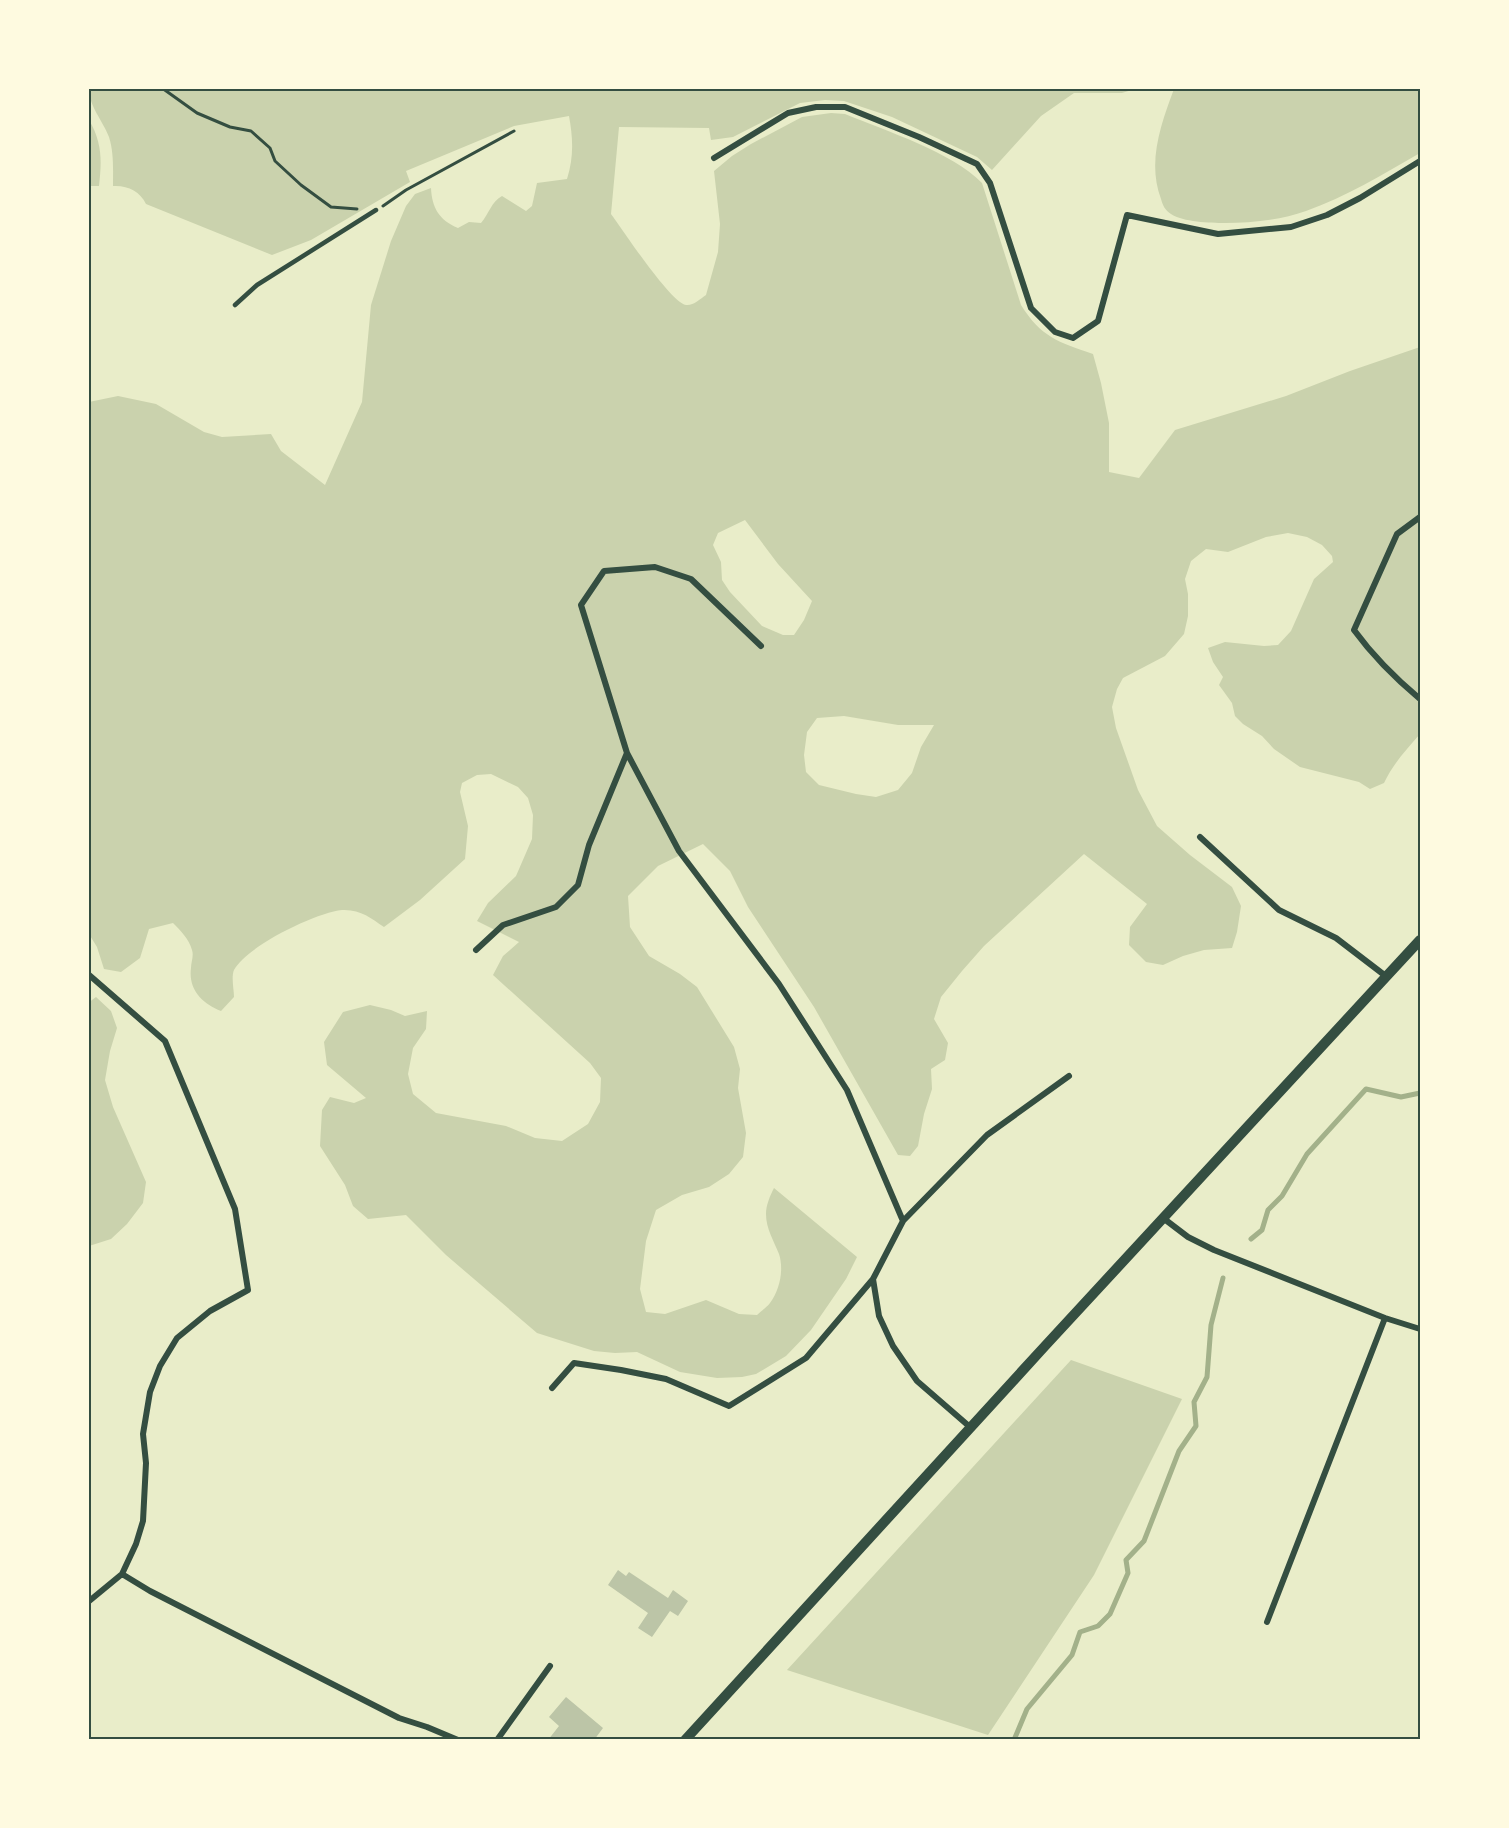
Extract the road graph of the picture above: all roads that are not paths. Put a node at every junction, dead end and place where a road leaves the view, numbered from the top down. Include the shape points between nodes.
1 (714, 158) dead end
2 (1420, 161) edge
3 (376, 210) road end
4 (236, 304) dead end
5 (1420, 517) edge
6 (761, 646) dead end
7 (1420, 699) edge
8 (627, 753) junction
9 (1200, 837) dead end
10 (1420, 940) edge
11 (476, 950) dead end
12 (88, 974) edge
13 (1387, 977) junction
14 (1069, 1076) dead end
15 (1162, 1218) junction
16 (903, 1221) junction
17 (873, 1279) junction
18 (1385, 1318) junction
19 (1420, 1329) edge
20 (552, 1388) dead end
21 (970, 1427) junction
22 (122, 1574) junction
23 (88, 1602) edge
24 (1267, 1622) dead end
25 (550, 1666) dead end
26 (458, 1740) edge
27 (497, 1740) edge
28 (685, 1740) edge

1 - 2 street via 788,113 816,107 845,107 977,164 990,183 1031,308 1055,332 1073,338 1098,321 1127,215 1218,234 1291,227 1327,215
3 - 4 lane via 257,285
5 - 7 street via 1397,534 1353,630 1369,651
6 - 8 street via 692,579 655,567 604,571 581,605
8 - 11 street via 589,845 578,885 556,907 503,926
8 - 16 street via 679,851 779,984 848,1090
9 - 13 street via 1279,910 1336,938
10 - 13 street
12 - 22 street via 165,1041 235,1209 248,1290 210,1311 177,1338 160,1366 150,1392 142,1434 146,1463 143,1521
13 - 15 street
14 - 16 street via 987,1135
15 - 18 street via 1214,1250
15 - 21 street
16 - 17 street
17 - 20 street via 806,1358 729,1406 666,1379 574,1363
17 - 21 street via 879,1317 893,1346 917,1381
18 - 19 street
18 - 24 street
21 - 28 street
22 - 23 street
22 - 26 street via 399,1718
25 - 27 street

